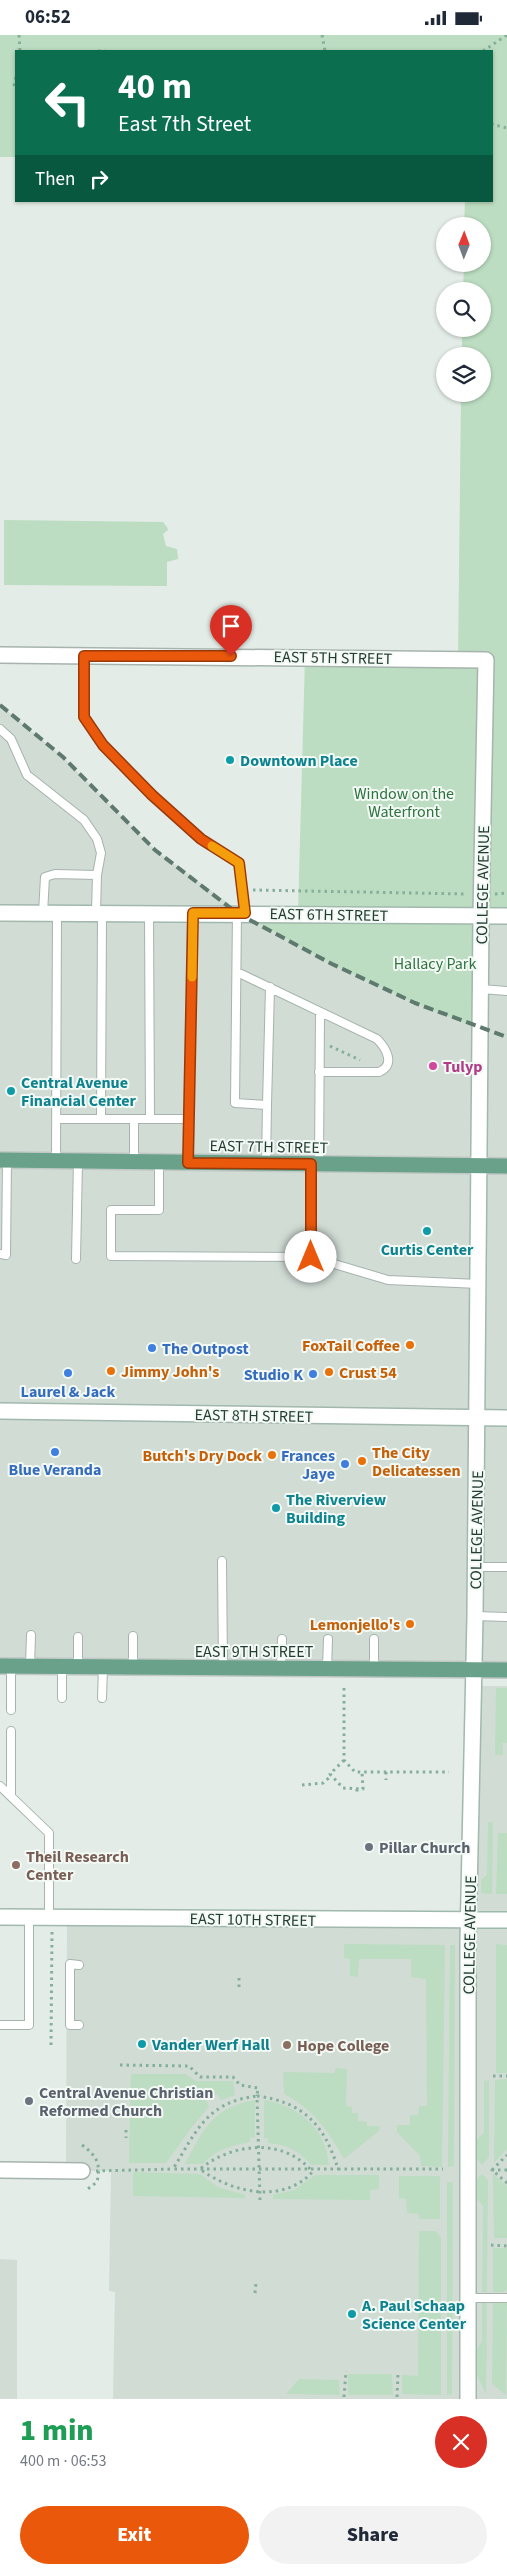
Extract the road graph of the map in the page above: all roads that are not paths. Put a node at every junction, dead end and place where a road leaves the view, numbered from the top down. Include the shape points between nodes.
1 (0, 655) edge
2 (84, 656) junction
3 (486, 660) joint
4 (0, 729) edge
5 (97, 875) junction
6 (99, 912) junction
7 (0, 913) edge
8 (50, 913) junction
9 (149, 913) junction
10 (193, 913) junction
11 (241, 913) junction
12 (481, 916) junction
13 (507, 916) edge
14 (237, 972) junction
15 (270, 987) junction
16 (481, 989) junction
17 (507, 991) edge
18 (320, 1012) junction
19 (320, 1072) junction
20 (267, 1105) junction
21 (56, 1119) junction
22 (101, 1119) junction
23 (134, 1119) junction
24 (150, 1119) junction
25 (188, 1119) junction
26 (4, 1160) edge
27 (56, 1161) junction
28 (78, 1161) junction
29 (134, 1162) junction
30 (159, 1162) junction
31 (188, 1163) junction
32 (266, 1163) junction
33 (315, 1164) junction
34 (480, 1166) junction
35 (507, 1166) edge
36 (0, 1255) edge
37 (311, 1257) junction
38 (76, 1259) dead end
39 (479, 1284) junction
40 (0, 1411) edge
41 (478, 1417) junction
42 (507, 1418) edge
43 (222, 1561) dead end
44 (476, 1567) junction
45 (507, 1567) edge
46 (475, 1616) junction
47 (507, 1617) edge
48 (31, 1635) dead end
49 (132, 1636) dead end
50 (78, 1637) dead end
51 (282, 1639) dead end
52 (328, 1639) dead end
53 (374, 1639) dead end
54 (6, 1666) edge
55 (30, 1666) junction
56 (62, 1666) junction
57 (78, 1666) junction
58 (103, 1667) junction
59 (133, 1668) junction
60 (223, 1668) junction
61 (281, 1668) junction
62 (327, 1668) junction
63 (374, 1669) junction
64 (474, 1670) junction
65 (507, 1670) edge
66 (62, 1697) dead end
67 (102, 1698) dead end
68 (11, 1710) dead end
69 (11, 1731) dead end
70 (0, 1786) edge
71 (11, 1796) junction
72 (0, 1917) edge
73 (29, 1917) junction
74 (49, 1917) junction
75 (468, 1920) junction
76 (507, 1920) edge
77 (79, 1965) dead end
78 (0, 2025) edge
79 (79, 2025) dead end
80 (0, 2170) edge
81 (82, 2171) road end
82 (468, 2298) junction
83 (507, 2298) edge
84 (468, 2399) edge

1 - 2 street, EAST 5TH STREET
2 - 3 street, EAST 5TH STREET
2 - 11 lane via 84,717 103,745 152,795 201,839 239,863 243,890
3 - 12 street, COLLEGE AVENUE
4 - 5 lane via 11,739 27,775 91,829 101,853
5 - 6 lane
5 - 8 lane via 55,874 45,877
6 - 8 street, EAST 6TH STREET
6 - 9 street, EAST 6TH STREET
6 - 22 lane
7 - 8 street, EAST 6TH STREET
8 - 21 lane
9 - 10 street, EAST 6TH STREET
9 - 24 lane
10 - 11 street, EAST 6TH STREET
10 - 25 lane
11 - 12 street, EAST 6TH STREET
11 - 14 lane
12 - 13 street, EAST 6TH STREET
12 - 16 street, COLLEGE AVENUE
14 - 15 lane
14 - 20 lane via 235,1103
15 - 18 lane
15 - 20 lane
16 - 17 lane
16 - 34 street, COLLEGE AVENUE
18 - 19 lane
18 - 19 lane via 377,1039 387,1050 387,1064 379,1072
19 - 33 lane
20 - 32 lane
21 - 22 lane
21 - 27 lane
22 - 23 lane
23 - 24 lane
23 - 29 lane
24 - 25 lane
25 - 31 lane
26 - 27 main road, EAST 7TH STREET
26 - 36 lane via 6,1255
27 - 28 main road, EAST 7TH STREET
28 - 29 main road, EAST 7TH STREET
28 - 38 lane
29 - 30 main road, EAST 7TH STREET
30 - 31 main road, EAST 7TH STREET
30 - 37 lane via 159,1210 111,1210 111,1256
31 - 32 main road, EAST 7TH STREET
32 - 33 main road, EAST 7TH STREET
33 - 34 main road, EAST 7TH STREET
33 - 37 lane
34 - 35 main road, EAST 7TH STREET
34 - 39 street, COLLEGE AVENUE
37 - 39 lane via 388,1280
39 - 41 street, COLLEGE AVENUE
40 - 41 street, EAST 8TH STREET
41 - 42 street, EAST 8TH STREET
41 - 44 street, COLLEGE AVENUE
43 - 60 lane
44 - 45 lane
44 - 46 street, COLLEGE AVENUE
46 - 47 lane
46 - 64 street, COLLEGE AVENUE
48 - 55 lane
49 - 59 lane
50 - 57 lane
51 - 61 lane
52 - 62 lane
53 - 63 lane
54 - 55 main road, EAST 9TH STREET
54 - 68 lane
55 - 56 main road, EAST 9TH STREET
56 - 57 main road, EAST 9TH STREET
56 - 66 lane
57 - 58 main road, EAST 9TH STREET
58 - 59 main road, EAST 9TH STREET
58 - 67 lane
59 - 60 main road, EAST 9TH STREET
60 - 61 main road, EAST 9TH STREET
61 - 62 main road, EAST 9TH STREET
62 - 63 main road, EAST 9TH STREET
63 - 64 main road, EAST 9TH STREET
64 - 65 main road, EAST 9TH STREET
64 - 75 street, COLLEGE AVENUE
69 - 71 lane
70 - 71 lane
71 - 74 lane via 49,1833
72 - 73 street, EAST 10TH STREET
73 - 74 street, EAST 10TH STREET
73 - 78 lane via 29,2025
74 - 75 street, EAST 10TH STREET
75 - 76 street, EAST 10TH STREET
75 - 82 street, COLLEGE AVENUE
77 - 79 lane via 70,1964 70,2025
80 - 81 street
82 - 83 lane
82 - 84 street, COLLEGE AVENUE

